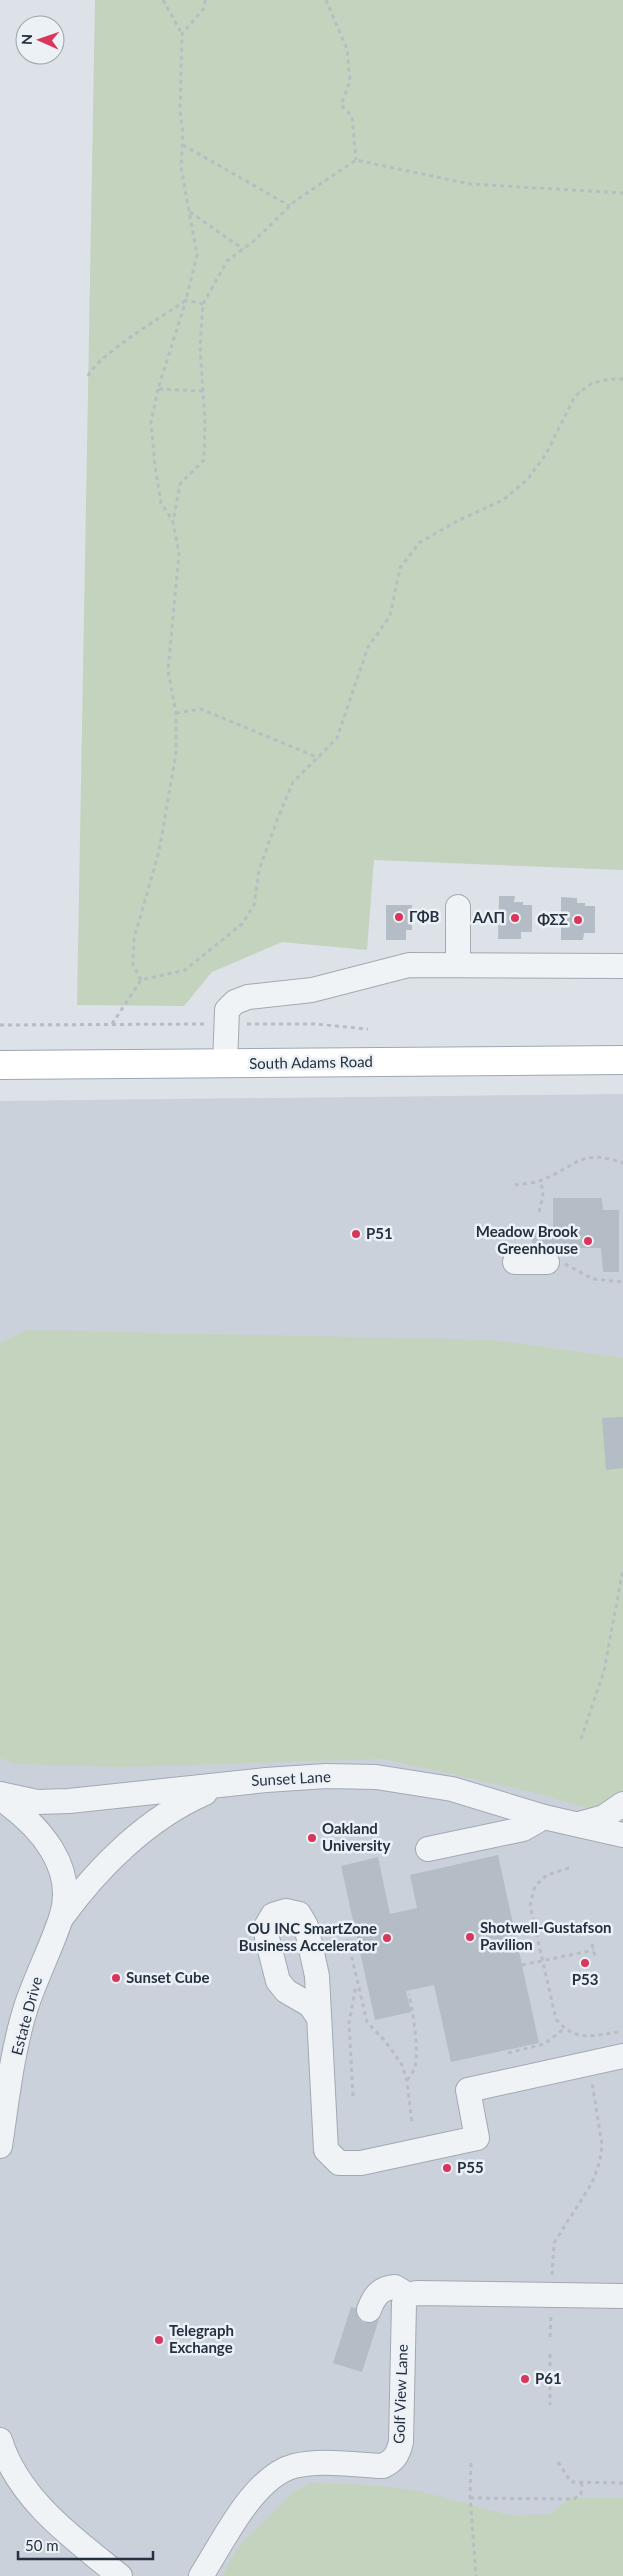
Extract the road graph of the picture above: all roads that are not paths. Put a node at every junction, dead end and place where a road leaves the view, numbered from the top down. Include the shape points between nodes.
1 (458, 907) dead end
2 (458, 964) junction
3 (623, 966) edge
4 (623, 1060) edge
5 (225, 1064) junction
6 (0, 1065) edge
7 (515, 1262) dead end
8 (547, 1262) road end
9 (235, 1783) junction
10 (0, 1794) edge
11 (0, 1798) edge
12 (623, 1804) edge
13 (544, 1817) junction
14 (578, 1824) junction
15 (623, 1835) edge
16 (428, 1849) dead end
17 (61, 1918) junction
18 (319, 2018) dead end
19 (623, 2056) edge
20 (0, 2146) edge
21 (408, 2295) junction
22 (623, 2296) edge
23 (369, 2310) dead end
24 (0, 2440) edge
25 (120, 2576) edge
26 (201, 2576) edge

1 - 2 street
2 - 3 street
2 - 5 street via 397,967 312,990 239,999 229,1006 226,1014
4 - 5 main road, South Adams Road
5 - 6 main road, South Adams Road
7 - 8 street
9 - 10 street, Sunset Lane via 69,1801 24,1800
9 - 13 street, Sunset Lane via 326,1776 403,1780 469,1793
9 - 17 street, Estate Drive via 190,1800 143,1832 105,1867
11 - 17 street, Estate Drive via 38,1832 60,1863 66,1889
12 - 14 street, Sunset Lane via 604,1817
13 - 14 street, Sunset Lane
13 - 16 street via 523,1829
14 - 15 street, Sunset Lane
17 - 20 street, Estate Drive via 22,2023
18 - 19 street via 326,2150 339,2163 361,2164 477,2138 468,2090
21 - 22 street
21 - 23 street via 395,2287 383,2290 377,2294
21 - 26 street, Golf View Lane via 404,2303 401,2442 398,2454 383,2466 310,2464 281,2471 249,2501
24 - 25 street via 11,2468 32,2496 78,2542

